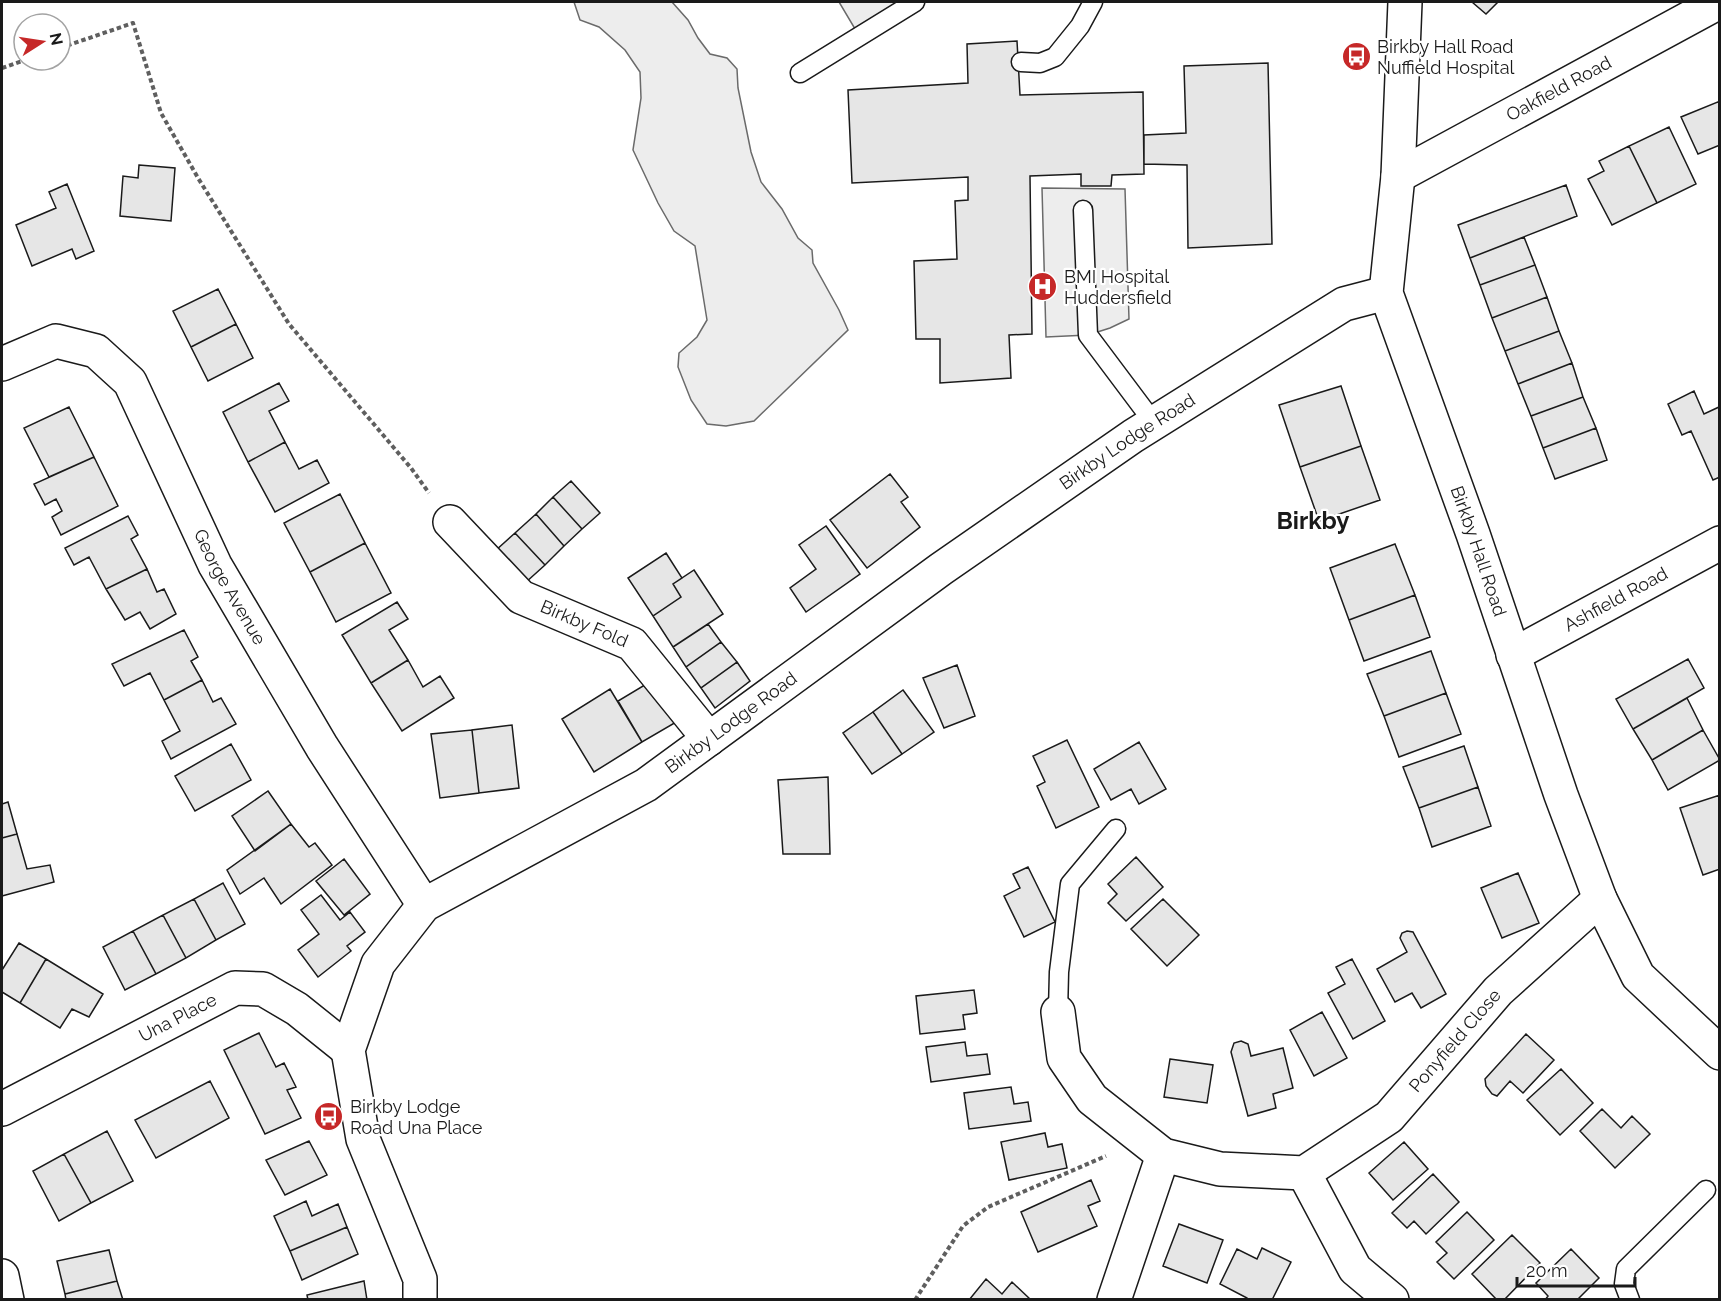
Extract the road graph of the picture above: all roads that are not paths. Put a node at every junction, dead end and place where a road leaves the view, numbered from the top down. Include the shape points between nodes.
1 (915, 2) edge
2 (1093, 2) edge
3 (1405, 2) edge
4 (1719, 2) edge
5 (1021, 62) dead end
6 (800, 74) dead end
7 (1398, 176) junction
8 (1083, 210) dead end
9 (1386, 293) junction
10 (2, 364) edge
11 (1154, 423) junction
12 (450, 522) road end
13 (1719, 543) edge
14 (1513, 655) junction
15 (709, 739) junction
16 (1116, 830) dead end
17 (1600, 899) junction
18 (424, 905) junction
19 (1058, 1012) joint
20 (348, 1050) junction
21 (1719, 1053) edge
22 (2, 1109) edge
23 (1163, 1155) junction
24 (1304, 1173) junction
25 (1706, 1190) dead end
26 (2, 1276) edge
27 (7, 1299) edge
28 (420, 1299) edge
29 (1114, 1299) edge
30 (1392, 1299) edge
31 (1630, 1299) edge

1 - 6 lane
2 - 5 lane via 1055,57 1040,63
3 - 7 street, Birkby Hall Road
4 - 7 street, Oakfield Road
7 - 9 street, Birkby Hall Road
8 - 11 lane via 1088,335
9 - 11 street, Birkby Lodge Road via 1344,304
9 - 14 street, Birkby Hall Road
10 - 18 street, George Avenue via 57,342 96,351 129,382 215,565 322,747
11 - 15 street, Birkby Lodge Road via 941,568
12 - 15 street, Birkby Fold via 521,597 632,644
13 - 14 street, Ashfield Road
14 - 17 street, Birkby Hall Road
15 - 18 street, Birkby Lodge Road via 646,785
16 - 19 lane via 1070,884
17 - 21 street, Birkby Hall Road via 1638,976
17 - 24 street, Ponyfield Close via 1498,991 1389,1117
18 - 20 street, Birkby Lodge Road via 378,964
19 - 23 street via 1064,1058 1092,1099
20 - 22 street, Una Place via 297,1009 263,989 236,988
20 - 28 street, Birkby Lodge Road via 363,1139 420,1279
23 - 24 street via 1220,1169
23 - 29 street
24 - 30 street via 1355,1269
25 - 31 lane via 1626,1269 1624,1284
26 - 27 street

